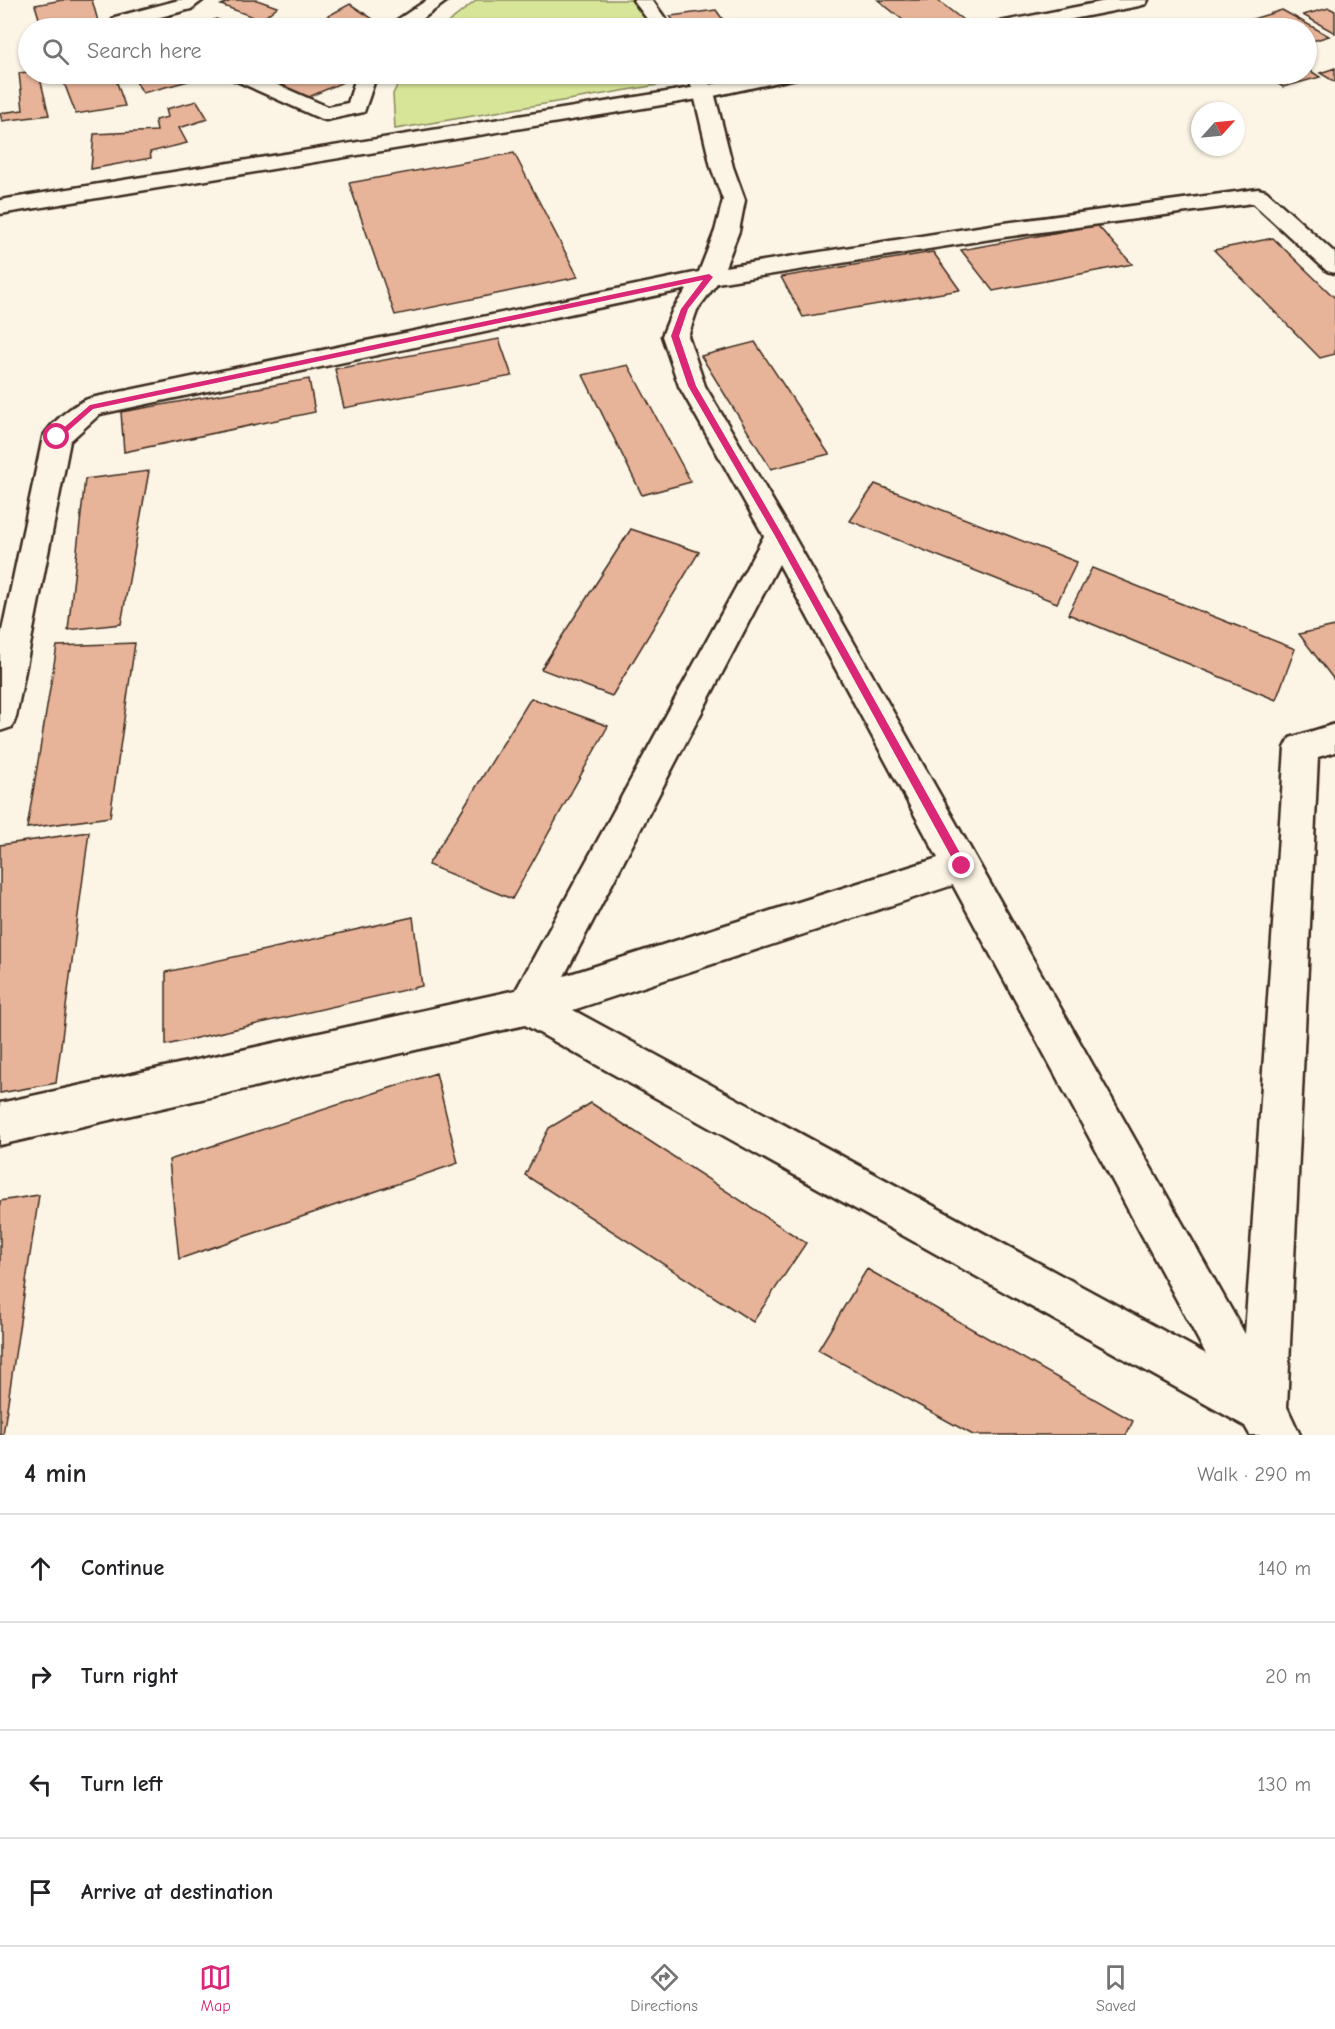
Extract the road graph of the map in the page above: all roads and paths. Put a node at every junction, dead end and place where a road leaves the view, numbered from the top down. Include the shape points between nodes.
1 (118, 0) edge
2 (194, 0) edge
3 (439, 0) edge
4 (642, 0) edge
5 (1139, 0) edge
6 (1109, 2) edge
7 (127, 18) edge
8 (149, 18) edge
9 (413, 18) edge
10 (656, 18) edge
11 (1042, 18) edge
12 (259, 84) edge
13 (364, 84) edge
14 (696, 84) edge
15 (699, 84) edge
16 (0, 207) edge
17 (1335, 266) edge
18 (709, 277) junction
19 (779, 536) junction
20 (0, 717) edge
21 (1335, 738) edge
22 (962, 866) junction
23 (528, 1006) junction
24 (0, 1124) edge
25 (1269, 1423) edge

1 - 7 street
2 - 8 street
3 - 9 street
4 - 10 street
5 - 6 street
6 - 11 street
12 - 13 street via 326,114 357,108
14 - 16 street via 645,102
15 - 18 street via 734,200
17 - 18 street via 1258,196 998,231
18 - 19 street via 685,309 675,336 692,386
18 - 20 street via 90,407 57,437
19 - 22 street
19 - 23 street
21 - 25 street via 1302,748
22 - 23 street
22 - 25 street
23 - 24 street
23 - 25 street

